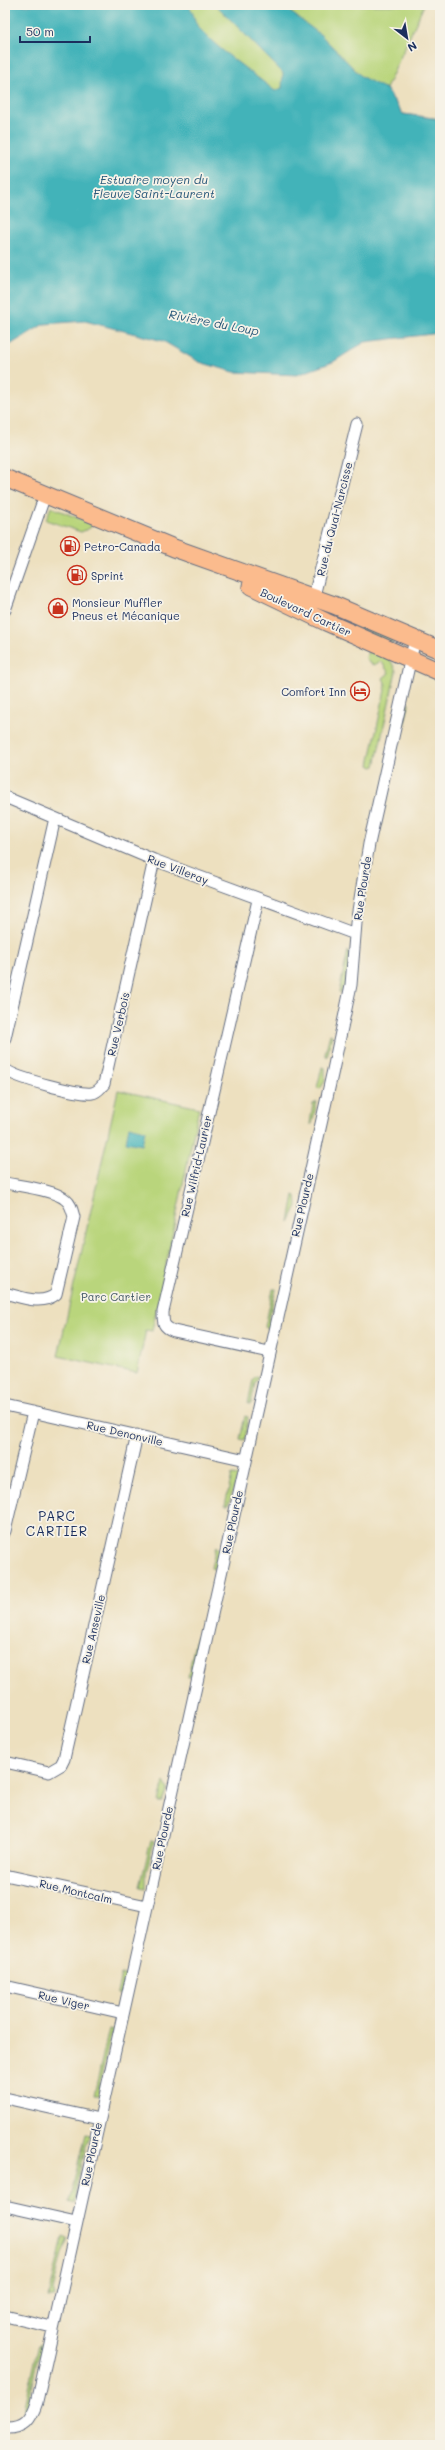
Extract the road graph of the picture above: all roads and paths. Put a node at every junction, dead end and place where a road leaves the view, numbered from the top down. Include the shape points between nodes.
1 (357, 424) dead end
2 (5, 478) edge
3 (45, 495) junction
4 (311, 606) junction
5 (5, 610) edge
6 (415, 639) junction
7 (440, 650) edge
8 (409, 660) junction
9 (440, 672) edge
10 (5, 797) edge
11 (55, 818) junction
12 (154, 860) junction
13 (258, 900) junction
14 (355, 934) junction
15 (5, 1038) edge
16 (5, 1069) edge
17 (5, 1183) edge
18 (5, 1293) edge
19 (269, 1352) junction
20 (5, 1406) edge
21 (33, 1412) junction
22 (137, 1435) junction
23 (246, 1460) junction
24 (5, 1531) edge
25 (5, 1762) edge
26 (5, 1875) edge
27 (147, 1906) junction
28 (5, 1986) edge
29 (122, 2013) junction
30 (5, 2098) edge
31 (98, 2119) junction
32 (5, 2206) edge
33 (76, 2222) junction
34 (5, 2316) edge
35 (52, 2327) junction
36 (5, 2428) edge

1 - 4 street, Rue du Quai-Narcisse
2 - 3 main road, Boulevard Cartier
3 - 4 main road, Boulevard Cartier
3 - 5 street
4 - 6 main road, Boulevard Cartier
4 - 8 main road, Boulevard Cartier
6 - 7 main road, Boulevard Cartier
6 - 8 street, Rue Plourde
8 - 9 main road, Boulevard Cartier
8 - 14 street, Rue Plourde via 369,844
10 - 11 street, Rue Villeray
11 - 12 street, Rue Villeray
11 - 15 street
12 - 13 street, Rue Villeray
12 - 16 street, Rue Verbois via 104,1084 98,1091 86,1093 17,1078
13 - 14 street, Rue Villeray
13 - 19 street, Rue Wilfrid-Laurier via 162,1323 174,1331
14 - 19 street, Rue Plourde via 355,957 346,1008
17 - 18 street via 54,1193 65,1198 74,1216 56,1294 45,1300 35,1300
19 - 23 street, Rue Plourde
20 - 21 street, Rue Denonville
21 - 22 street, Rue Denonville
21 - 24 street
22 - 23 street, Rue Denonville
22 - 25 street, Rue Anseville via 64,1759 61,1766 49,1772
23 - 27 street, Rue Plourde
26 - 27 street, Rue Montcalm
27 - 29 street, Rue Plourde
28 - 29 street, Rue Viger
29 - 31 street, Rue Plourde
30 - 31 street
31 - 33 street, Rue Plourde
32 - 33 street
33 - 35 street, Rue Plourde
34 - 35 street
35 - 36 street, Rue Plourde via 33,2416 26,2425 14,2429

